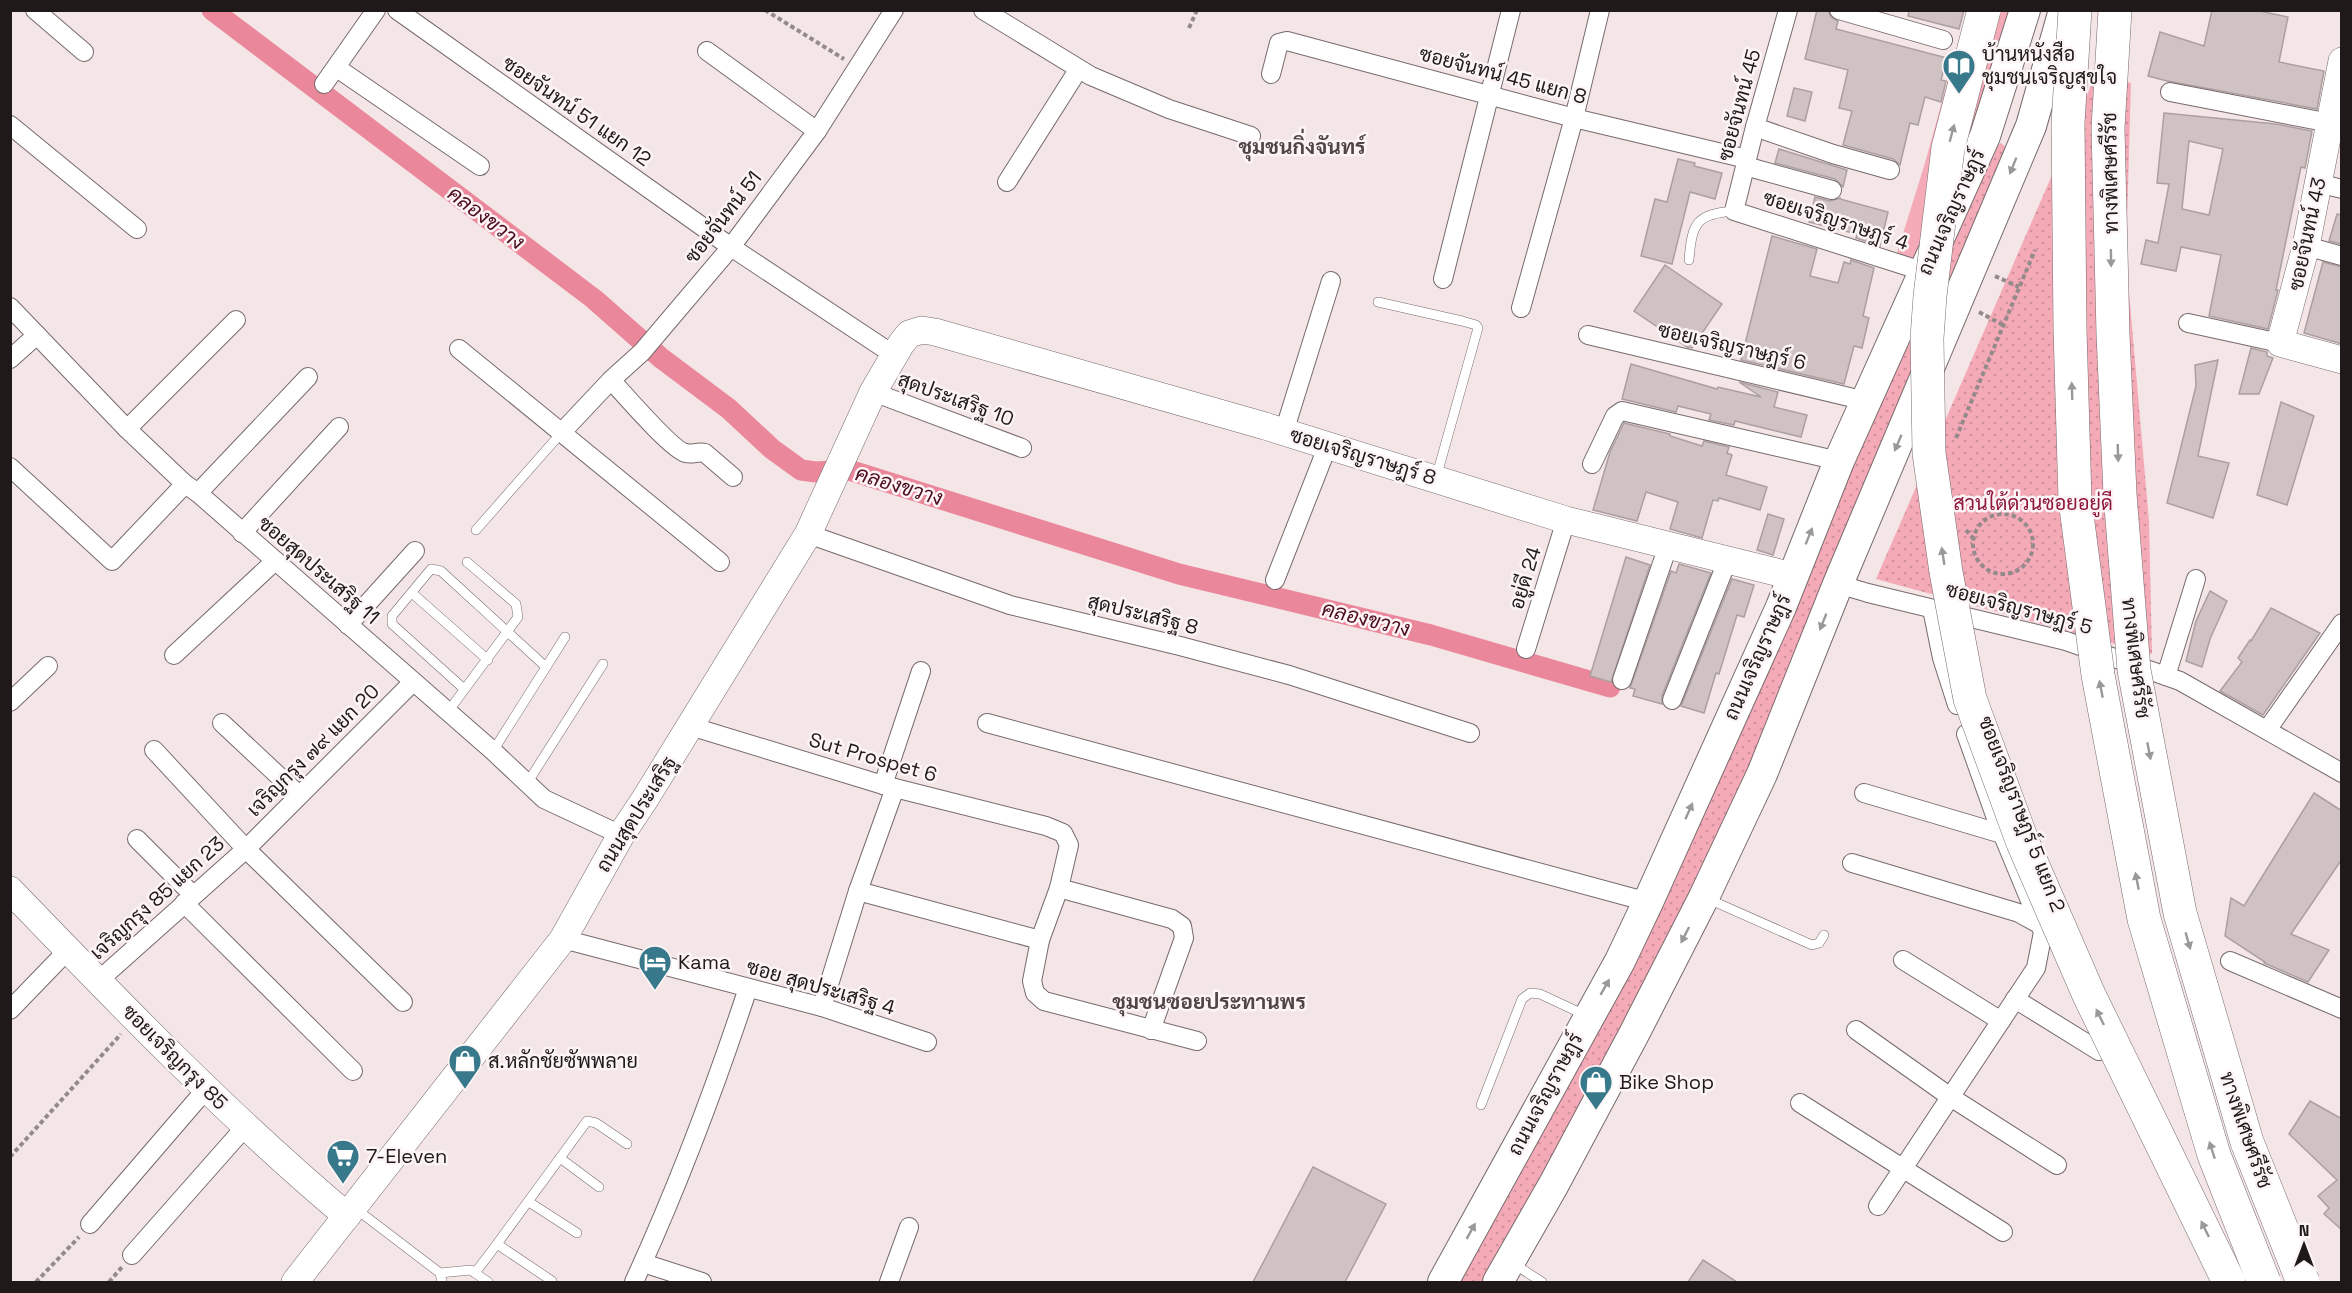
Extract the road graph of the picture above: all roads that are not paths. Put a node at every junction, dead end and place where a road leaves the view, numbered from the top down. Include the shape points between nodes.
1 (35, 10) edge
2 (376, 10) edge
3 (397, 10) edge
4 (894, 10) edge
5 (983, 10) edge
6 (1511, 10) edge
7 (1600, 10) edge
8 (1788, 10) edge
9 (1839, 10) edge
10 (1984, 10) edge
11 (2025, 10) edge
12 (2064, 10) edge
13 (2075, 10) edge
14 (2115, 10) edge
15 (1943, 40) dead end
16 (707, 51) dead end
17 (84, 52) dead end
18 (337, 68) junction
19 (1078, 70) junction
20 (2341, 71) edge
21 (1271, 74) dead end
22 (324, 84) dead end
23 (2170, 92) dead end
24 (1490, 94) junction
25 (1992, 114) junction
26 (1574, 118) junction
27 (2330, 123) junction
28 (10, 125) edge
29 (2031, 126) junction
30 (1755, 127) junction
31 (817, 131) junction
32 (1251, 136) dead end
33 (1746, 162) junction
34 (480, 166) dead end
35 (1890, 170) dead end
36 (1007, 182) dead end
37 (2330, 186) edge
38 (1832, 190) dead end
39 (1734, 211) junction
40 (137, 229) dead end
41 (2306, 246) junction
42 (731, 247) junction
43 (2342, 256) edge
44 (1689, 260) dead end
45 (1925, 272) junction
46 (1443, 279) dead end
47 (1331, 281) dead end
48 (1378, 302) dead end
49 (10, 307) edge
50 (1521, 308) dead end
51 (236, 320) dead end
52 (2188, 322) dead end
53 (935, 332) joint
54 (37, 335) junction
55 (1588, 335) dead end
56 (2280, 343) junction
57 (459, 349) dead end
58 (894, 355) junction
59 (10, 359) edge
60 (2342, 360) edge
61 (308, 377) dead end
62 (611, 380) junction
63 (873, 392) junction
64 (1866, 401) junction
65 (339, 427) dead end
66 (127, 429) junction
67 (562, 432) junction
68 (1284, 432) junction
69 (1328, 445) junction
70 (1022, 448) dead end
71 (1839, 461) junction
72 (1592, 464) dead end
73 (10, 467) edge
74 (733, 477) dead end
75 (1437, 478) junction
76 (192, 489) junction
77 (1566, 520) junction
78 (476, 530) dead end
79 (242, 533) junction
80 (808, 534) junction
81 (1668, 546) junction
82 (416, 551) dead end
83 (1728, 559) junction
84 (275, 561) junction
85 (467, 562) dead end
86 (720, 562) dead end
87 (1792, 576) junction
88 (2196, 579) dead end
89 (1275, 580) dead end
90 (1838, 584) junction
91 (412, 592) junction
92 (1932, 609) junction
93 (2342, 623) edge
94 (348, 625) junction
95 (507, 632) junction
96 (565, 637) dead end
97 (1526, 649) dead end
98 (174, 655) dead end
99 (488, 660) junction
100 (603, 664) dead end
101 (48, 666) dead end
102 (546, 668) junction
103 (921, 671) dead end
104 (2166, 676) junction
105 (1622, 680) dead end
106 (413, 682) junction
107 (463, 688) junction
108 (1672, 700) dead end
109 (10, 702) edge
110 (447, 713) junction
111 (222, 723) dead end
112 (987, 723) dead end
113 (690, 726) junction
114 (2267, 730) junction
115 (1470, 733) dead end
116 (154, 750) dead end
117 (493, 752) junction
118 (2342, 773) edge
119 (526, 785) junction
120 (889, 787) junction
121 (1864, 793) dead end
122 (299, 795) junction
123 (621, 834) junction
124 (2002, 834) junction
125 (137, 839) dead end
126 (246, 849) junction
127 (1852, 864) dead end
128 (1059, 888) junction
129 (10, 890) edge
130 (858, 891) junction
131 (1704, 897) junction
132 (189, 899) junction
133 (1648, 902) junction
134 (2039, 924) junction
135 (1824, 935) dead end
136 (563, 939) junction
137 (1040, 940) junction
138 (68, 950) junction
139 (1903, 960) dead end
140 (2230, 961) dead end
141 (98, 981) junction
142 (748, 988) junction
143 (2015, 999) junction
144 (403, 1002) dead end
145 (822, 1007) junction
146 (2342, 1009) edge
147 (10, 1010) edge
148 (1587, 1016) junction
149 (2001, 1020) junction
150 (1151, 1030) junction
151 (1856, 1030) dead end
152 (1197, 1041) dead end
153 (927, 1042) dead end
154 (2099, 1051) dead end
155 (352, 1071) dead end
156 (207, 1088) junction
157 (1949, 1096) junction
158 (1800, 1103) dead end
159 (1481, 1105) dead end
160 (246, 1126) junction
161 (627, 1144) dead end
162 (560, 1158) junction
163 (2057, 1165) dead end
164 (1902, 1168) junction
165 (599, 1187) dead end
166 (529, 1202) junction
167 (1878, 1206) dead end
168 (351, 1212) junction
169 (90, 1224) road end
170 (909, 1227) dead end
171 (2004, 1232) dead end
172 (577, 1233) dead end
173 (497, 1244) junction
174 (132, 1256) dead end
175 (643, 1263) junction
176 (1504, 1272) edge
177 (475, 1273) junction
178 (441, 1278) edge
179 (552, 1281) dead end
180 (296, 1282) edge
181 (488, 1282) edge
182 (634, 1282) edge
183 (702, 1282) edge
184 (889, 1282) edge
185 (1443, 1282) edge
186 (1542, 1282) edge
187 (2229, 1282) edge
188 (2264, 1282) edge
189 (2303, 1282) edge

1 - 17 street
2 - 18 street
3 - 42 street, ซอยจันทน์ 51 แยก 12
4 - 31 street, ซอยจันทน์ 51
5 - 19 street
6 - 24 street
7 - 26 street
8 - 30 street, ซอยจันทน์ 45
9 - 15 street
187 -> 10 highway, bridge via 2089,995 2023,843 1970,699 1929,453 1927,327 1948,148
11 - 25 main road, ถนนเจริญราษฎร์
12 - 29 main road, ถนนเจริญราษฎร์
188 -> 13 highway, ทางพิเศษศรีรัช, bridge via 2214,1155 2144,918 2098,675 2074,489 2068,123
14 -> 189 highway, ทางพิเศษศรีรัช, bridge via 2108,128 2113,334 2134,670 2180,913 2247,1143
16 - 31 street
18 - 22 street
18 - 34 street
19 - 32 street via 1169,109
19 - 36 street
20 - 27 street, ซอยจันทน์ 43
21 - 24 street, ซอยจันทน์ 45 แยก 8 via 1280,43 1287,41
23 - 27 street
24 - 26 street, ซอยจันทน์ 45 แยก 8
24 - 46 street
25 - 29 main road
25 - 45 main road, ถนนเจริญราษฎร์
26 - 33 street, ซอยจันทน์ 45 แยก 8
26 - 50 street
27 - 37 street, ซอยจันทน์ 43
28 - 40 street
29 -> 90 main road, ถนนเจริญราษฎร์
30 - 33 street, ซอยจันทน์ 45
30 - 35 street
31 - 42 street, ซอยจันทน์ 51
33 - 38 street, ซอยจันทน์ 45 แยก 8
33 - 39 street, ซอยจันทน์ 45
37 - 41 street, ซอยจันทน์ 43
39 - 44 lane via 1712,213 1700,220 1691,238
39 - 45 street, ซอยเจริญราษฎร์ 4
41 - 43 street
41 - 56 street, ซอยจันทน์ 43
42 - 58 street, ซอยจันทน์ 51 แยก 12
42 - 62 street, ซอยจันทน์ 51 via 642,352
45 - 64 main road, ถนนเจริญราษฎร์
47 - 68 street
48 - 75 lane via 1478,328
49 - 54 street, ซอยสุดประเสริฐ 11
51 - 66 street
52 - 56 street
53 - 58 street, ถนนสุดประเสริฐ via 909,334
53 - 68 street, ซอยเจริญราษฎร์ 8
54 - 59 street
54 - 66 street, ซอยสุดประเสริฐ 11
55 - 64 street, ซอยเจริญราษฎร์ 6
56 - 60 street
57 - 67 street
58 - 63 street, ถนนสุดประเสริฐ
61 - 76 street
62 - 67 street, ซอยจันทน์ 51
62 - 74 street via 682,451 705,453
63 - 70 street, สุดประเสริฐ 10
63 - 80 street, ถนนสุดประเสริฐ
64 - 71 main road, ถนนเจริญราษฎร์
65 - 79 street
66 - 76 street, ซอยสุดประเสริฐ 11
67 - 78 lane
67 - 86 street
68 - 69 street, ซอยเจริญราษฎร์ 8
69 - 75 street, ซอยเจริญราษฎร์ 8
69 - 89 street
71 - 72 street via 1622,411 1615,416
87 -> 71 main road, ถนนเจริญราษฎร์
73 - 76 street via 112,561
75 - 77 street, ซอยเจริญราษฎร์ 8
76 - 79 street, ซอยสุดประเสริฐ 11
77 - 81 street, ซอยเจริญราษฎร์ 8
77 - 97 street, อยู่ดี 24
79 - 84 street, ซอยสุดประเสริฐ 11
80 - 113 street, ถนนสุดประเสริฐ
80 - 115 street, สุดประเสริฐ 8 via 1010,605 1289,675
81 - 83 street, ซอยเจริญราษฎร์ 8
81 - 105 street
82 - 94 street
83 - 87 street, ซอยเจริญราษฎร์ 8
83 - 108 street
84 - 94 street, ซอยสุดประเสริฐ 11
84 - 98 street
85 - 95 lane via 516,604 518,617
133 -> 87 main road, ถนนเจริญราษฎร์
88 - 104 street
90 - 92 street, ซอยเจริญราษฎร์ 5
90 -> 131 main road, ถนนเจริญราษฎร์ via 1762,774
91 - 95 lane via 429,571 436,569
91 - 99 lane
91 - 107 lane via 392,616 392,624
92 - 104 street, ซอยเจริญราษฎร์ 5 via 2066,641
92 - 124 street, ซอยเจริญราษฎร์ 5 แยก 2 via 1946,669
93 - 114 street
94 - 106 street, ซอยสุดประเสริฐ 11
95 - 99 lane
95 - 102 lane
96 - 102 lane
99 - 107 lane
100 - 119 lane
101 - 109 street
102 - 117 lane
103 - 120 street
104 - 114 street, ซอยเจริญราษฎร์ 5
106 - 110 street, ซอยสุดประเสริฐ 11
106 - 122 street, เจริญกรุง ๗๙ แยก 20
107 - 110 lane
110 - 117 street, ซอยสุดประเสริฐ 11
111 - 122 street
112 - 133 street
113 - 120 street, Sut Prospet 6
113 - 123 street, ถนนสุดประเสริฐ
114 - 118 street, ซอยเจริญราษฎร์ 5
116 - 126 street
117 - 119 street, ซอยสุดประเสริฐ 11
119 - 123 street, ซอยสุดประเสริฐ 11 via 544,800
120 - 128 street, Sut Prospet 6 via 1046,825 1063,833 1069,845
120 - 130 street
121 - 124 street
122 - 126 street, เจริญกรุง ๗๙ แยก 20
123 - 136 street, ถนนสุดประเสริฐ
124 - 134 street, ซอยเจริญราษฎร์ 5 แยก 2
125 - 132 street
126 - 132 street, เจริญกรุง 85 แยก 23
126 - 144 street
127 - 134 street via 2019,913
128 - 137 street
128 - 150 street via 1172,918 1182,926 1184,938
129 - 138 street, ซอยเจริญกรุง 85
130 - 137 street
130 - 145 street
131 - 135 lane via 1812,945
131 -> 176 main road, ถนนเจริญราษฎร์ via 1560,1174
132 - 141 street, เจริญกรุง 85 แยก 23
132 - 155 street
148 -> 133 main road, ถนนเจริญราษฎร์ via 1620,961
134 - 143 street, ซอยเจริญราษฎร์ 5 แยก 2 via 2043,940 2036,968
136 - 142 street, ซอย สุดประเสริฐ 4
136 - 168 street, ถนนสุดประเสริฐ
137 - 150 street via 1032,981 1035,993 1044,1001
138 - 141 street, ซอยเจริญกรุง 85
138 - 147 street
139 - 149 street
140 - 146 street
141 - 156 street, ซอยเจริญกรุง 85
142 - 145 street, ซอย สุดประเสริฐ 4
142 - 175 street via 712,1095
143 - 149 street, ซอยเจริญราษฎร์ 5 แยก 2
143 - 154 street
145 - 153 street, ซอย สุดประเสริฐ 4
148 - 159 lane via 1540,994 1530,993 1522,999
185 -> 148 main road, ถนนเจริญราษฎร์
149 - 157 street, ซอยเจริญราษฎร์ 5 แยก 2
150 - 152 street
151 - 157 street
156 - 160 street, ซอยเจริญกรุง 85
156 - 169 street
157 - 163 street
157 - 164 street, ซอยเจริญราษฎร์ 5 แยก 2
158 - 164 street
160 - 168 street, ซอยเจริญกรุง 85 via 281,1161
160 - 174 street
161 - 162 lane via 587,1121
162 - 165 lane
162 - 166 lane
164 - 167 street, ซอยเจริญราษฎร์ 5 แยก 2
164 - 171 street
166 - 172 lane
166 - 173 lane
168 - 178 lane
168 - 180 street, ถนนสุดประเสริฐ
170 - 184 street
173 - 177 lane
173 - 179 lane
175 - 182 street
175 - 183 street
176 - 186 lane
177 - 178 lane via 471,1270
177 - 181 lane

